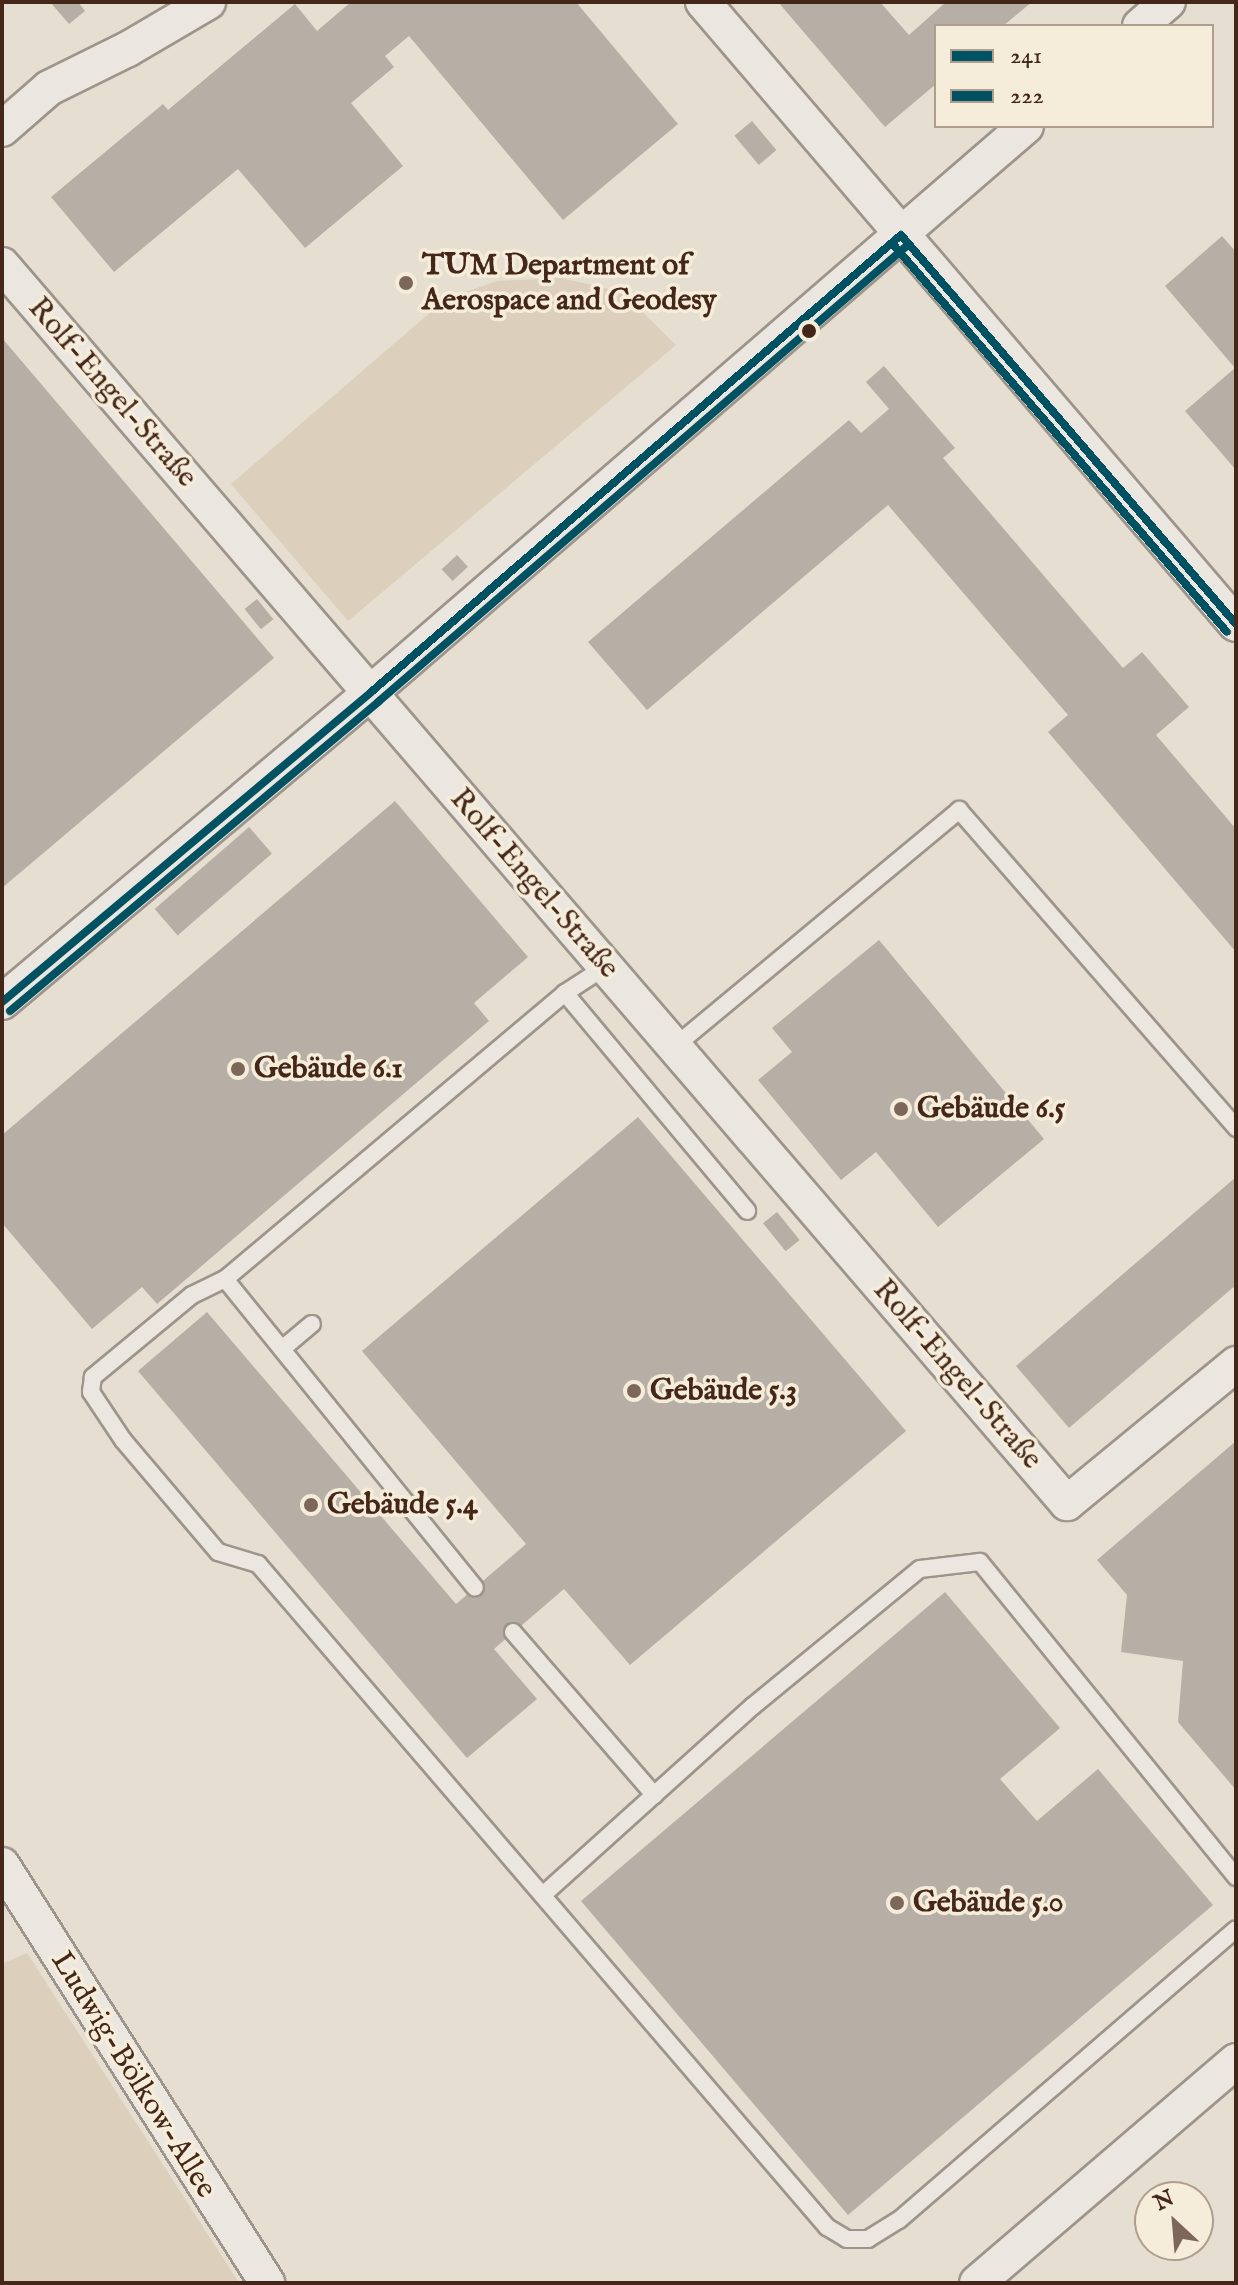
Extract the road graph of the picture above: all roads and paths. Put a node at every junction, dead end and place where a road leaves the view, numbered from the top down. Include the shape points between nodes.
1 (208, 2) edge
2 (703, 2) edge
3 (1168, 2) edge
4 (1142, 24) edge
5 (1024, 128) edge
6 (2, 129) edge
7 (901, 235) junction
8 (2, 265) edge
9 (1236, 624) edge
10 (370, 693) junction
11 (605, 967) junction
12 (565, 993) junction
13 (2, 1002) edge
14 (674, 1047) junction
15 (1236, 1128) edge
16 (747, 1211) dead end
17 (225, 1279) junction
18 (312, 1324) dead end
19 (282, 1349) junction
20 (1236, 1364) edge
21 (475, 1588) dead end
22 (513, 1632) dead end
23 (654, 1795) junction
24 (2, 1865) edge
25 (1236, 1877) edge
26 (544, 1894) junction
27 (1236, 1929) edge
28 (1236, 2061) edge
29 (267, 2283) edge
30 (977, 2283) edge

1 - 6 street via 49,88
2 - 7 street
3 - 4 street
5 - 7 street
7 - 9 street
7 - 10 street
8 - 10 street, Rolf-Engel-Straße
10 - 11 street, Rolf-Engel-Straße
10 - 13 street
11 - 12 lane
11 - 14 street, Rolf-Engel-Straße
12 - 16 lane
12 - 17 lane
14 - 15 lane via 959,810
14 - 20 street, Rolf-Engel-Straße via 1067,1503
17 - 19 lane
17 - 26 lane via 192,1295 93,1377 91,1392 123,1440 218,1552 258,1564
18 - 19 lane
19 - 21 lane
22 - 23 lane
23 - 25 lane via 920,1569 980,1562
23 - 26 lane
24 - 29 street, Ludwig-Bölkow-Allee
26 - 27 lane via 827,2227 847,2239 868,2239 899,2220
28 - 30 street

